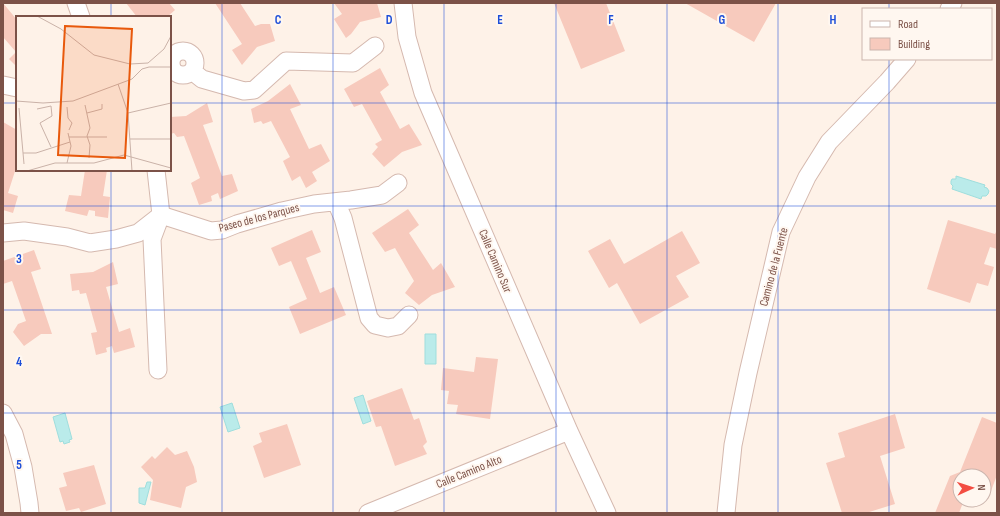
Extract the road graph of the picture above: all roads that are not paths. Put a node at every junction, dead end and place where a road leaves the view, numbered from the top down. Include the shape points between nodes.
1 (76, 3) edge
2 (404, 3) edge
3 (81, 16) edge
4 (375, 46) dead end
5 (907, 60) edge
6 (171, 67) edge
7 (3, 85) edge
8 (16, 88) edge
9 (156, 171) edge
10 (398, 183) dead end
11 (336, 202) junction
12 (161, 215) junction
13 (3, 233) edge
14 (409, 315) dead end
15 (158, 370) dead end
16 (3, 413) edge
17 (569, 431) junction
18 (30, 513) edge
19 (368, 513) edge
20 (607, 513) edge
21 (726, 513) edge

1 - 3 street
2 - 17 street, Calle Camino Sur via 407,36 423,93
4 - 6 street via 353,62 286,61 254,90 244,91 202,79 192,71 195,66 194,57 186,51 173,55
5 - 21 street, Camino de la Fuente via 829,142 807,177 781,232 733,445
7 - 8 street
9 - 12 street
10 - 11 street, Paseo de los Parques via 382,195
11 - 12 street, Paseo de los Parques via 282,211 222,230 211,231
11 - 14 street via 343,218 369,318 375,325 388,328 398,326
12 - 13 street via 138,233 90,242 24,230
12 - 15 street via 152,239
16 - 18 street via 14,434 24,467
17 - 19 street, Calle Camino Alto
17 - 20 street, Calle Camino Sur

